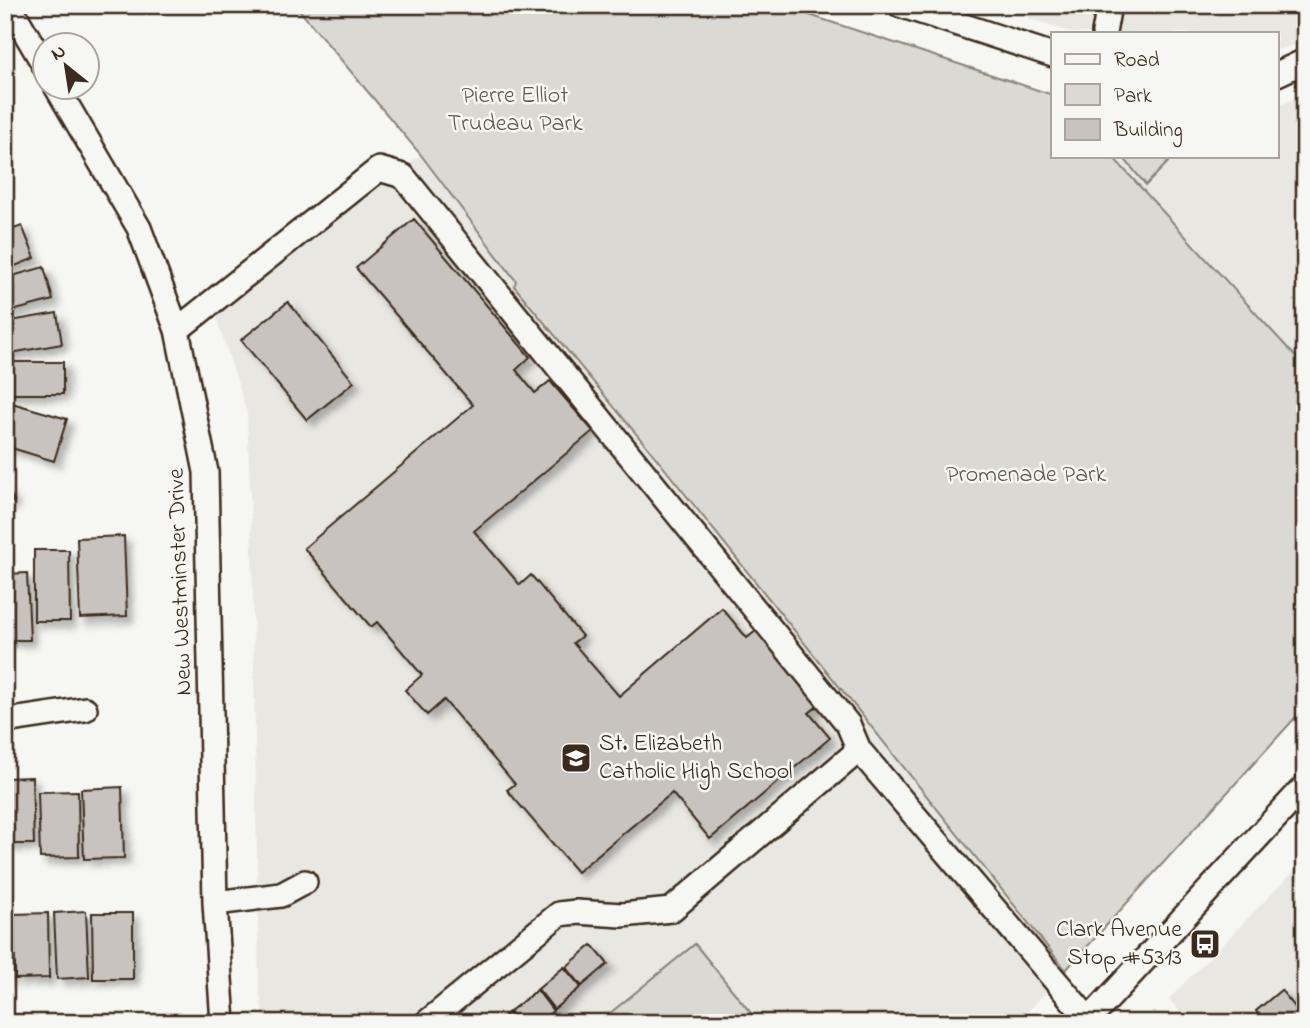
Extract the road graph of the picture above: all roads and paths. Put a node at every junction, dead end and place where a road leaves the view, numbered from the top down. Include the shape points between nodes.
1 (9, 5) edge
2 (900, 5) edge
3 (1108, 5) edge
4 (1104, 32) edge
5 (32, 44) edge
6 (1051, 54) edge
7 (1305, 61) edge
8 (1278, 74) edge
9 (65, 102) edge
10 (177, 331) junction
11 (85, 709) dead end
12 (5, 721) edge
13 (859, 750) junction
14 (1305, 786) edge
15 (305, 882) dead end
16 (215, 903) junction
17 (1088, 1021) edge
18 (223, 1023) edge
19 (426, 1023) edge

1 - 5 street
2 - 6 street
3 - 4 street
7 - 8 street
9 - 10 street, New Westminster Drive via 138,228
10 - 13 street via 379,169 403,176 848,724
10 - 16 street, New Westminster Drive via 206,472
11 - 12 street
13 - 17 street
13 - 19 street via 671,910 559,914
14 - 17 street
15 - 16 street via 281,895
16 - 18 street, New Westminster Drive

